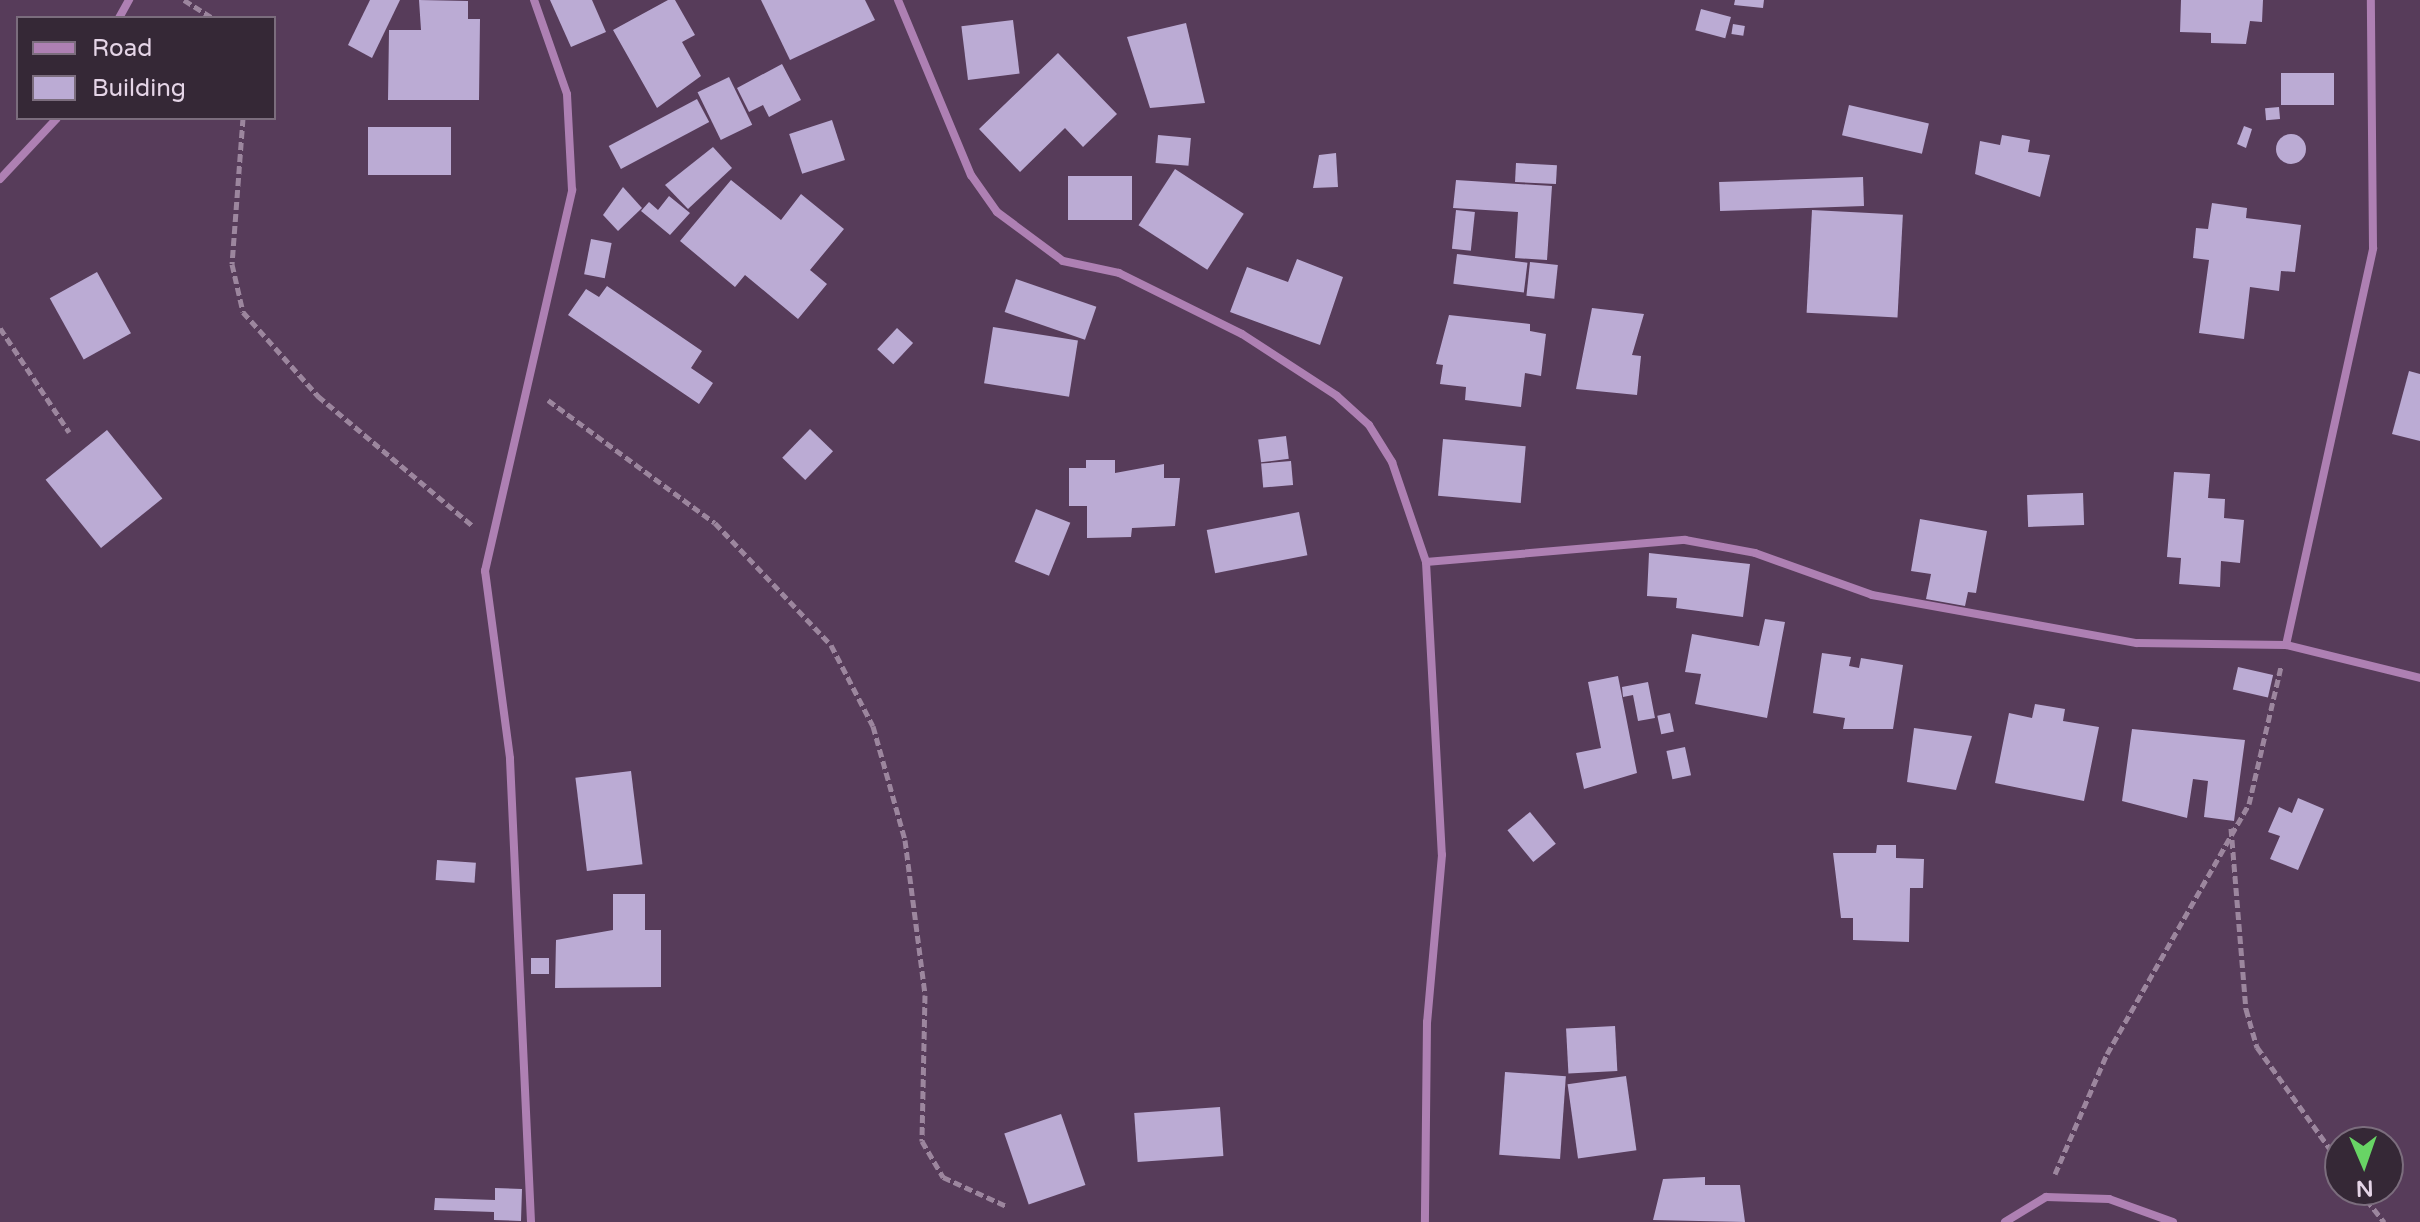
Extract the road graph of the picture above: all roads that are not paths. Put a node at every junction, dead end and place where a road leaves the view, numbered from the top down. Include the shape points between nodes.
1 (534, 0) edge
2 (898, 0) edge
3 (2371, 0) edge
4 (55, 120) edge
5 (0, 179) edge
6 (1426, 562) junction
7 (2286, 645) junction
8 (2420, 678) edge
9 (531, 1222) edge
10 (1425, 1222) edge
11 (2005, 1222) edge
12 (2173, 1222) edge

1 - 9 street via 567,94 572,190 485,571 510,758 511,874 527,1012
2 - 6 street via 971,175 997,212 1063,261 1132,280 1242,334 1337,396 1369,425 1392,462
3 - 7 street via 2373,248
4 - 5 street
6 - 7 street via 1685,540 1755,553 1872,595 2137,643
6 - 10 street via 1442,855 1427,1022
7 - 8 street
11 - 12 street via 2046,1197 2109,1199

